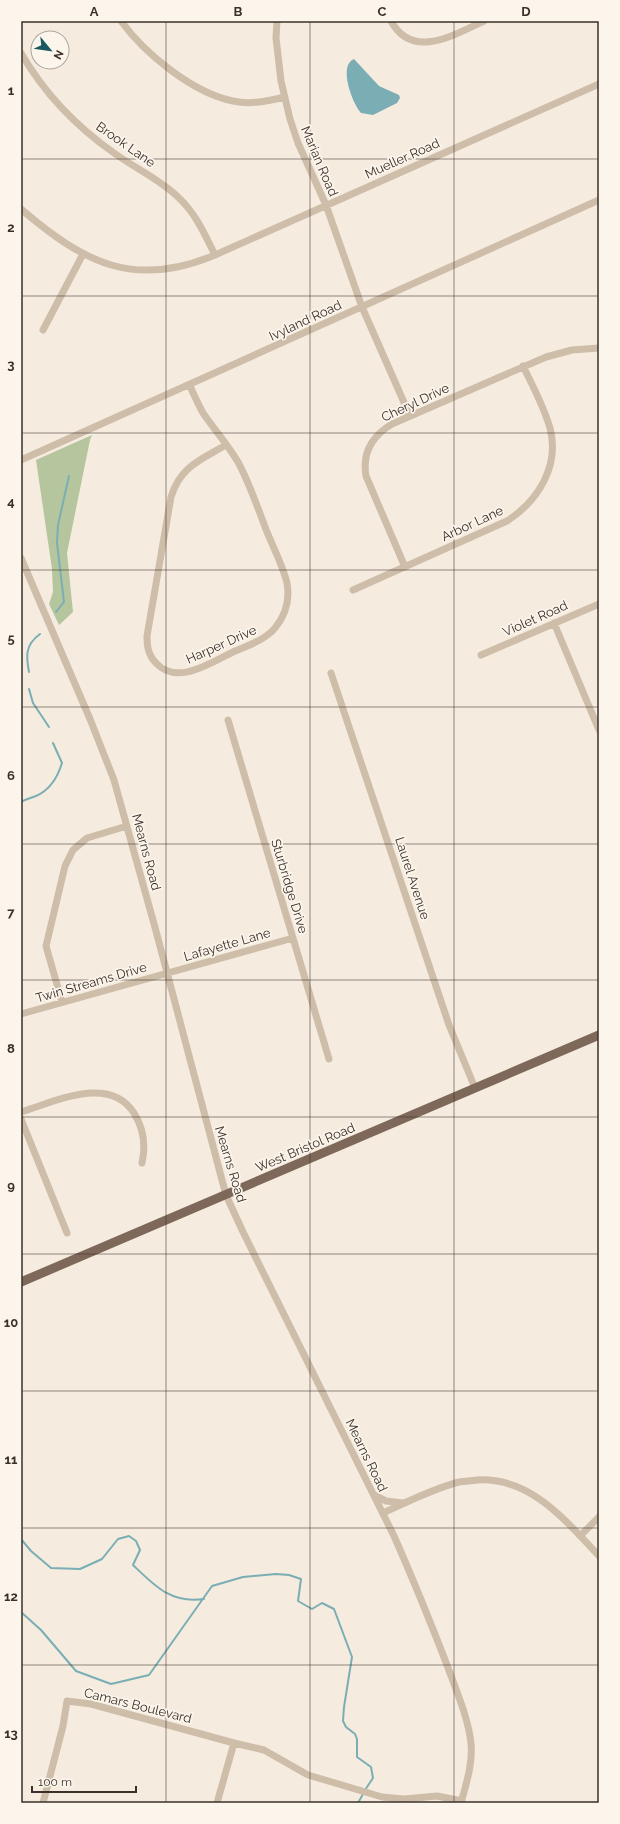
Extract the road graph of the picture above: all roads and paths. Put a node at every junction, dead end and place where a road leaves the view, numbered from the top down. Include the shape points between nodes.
1 (121, 21) edge
2 (277, 21) edge
3 (391, 21) edge
4 (484, 21) edge
5 (21, 53) edge
6 (599, 84) edge
7 (285, 97) junction
8 (599, 200) edge
9 (326, 205) junction
10 (21, 209) edge
11 (83, 254) junction
12 (215, 255) junction
13 (362, 307) junction
14 (43, 330) dead end
15 (599, 348) edge
16 (523, 366) junction
17 (190, 386) junction
18 (410, 416) junction
19 (226, 445) junction
20 (21, 460) edge
21 (21, 558) edge
22 (404, 567) junction
23 (353, 590) dead end
24 (599, 604) edge
25 (554, 623) junction
26 (481, 655) dead end
27 (331, 673) dead end
28 (228, 720) dead end
29 (599, 730) edge
30 (127, 826) junction
31 (293, 938) junction
32 (167, 973) junction
33 (62, 1002) junction
34 (21, 1014) edge
35 (599, 1035) edge
36 (329, 1059) dead end
37 (475, 1088) junction
38 (21, 1112) edge
39 (21, 1118) edge
40 (142, 1163) dead end
41 (226, 1194) junction
42 (67, 1233) dead end
43 (21, 1282) edge
44 (374, 1495) junction
45 (405, 1503) junction
46 (383, 1513) junction
47 (599, 1517) edge
48 (580, 1536) junction
49 (599, 1556) edge
50 (234, 1742) junction
51 (461, 1802) edge
52 (43, 1803) edge
53 (217, 1803) edge

1 - 7 street via 132,36 153,56 209,93 247,103
2 - 7 street, Marian Road via 279,62
3 - 4 street via 409,38 422,43 432,42
5 - 12 street, Brook Lane via 45,89 79,126 113,153 155,179 179,198 202,227
6 - 9 street, Mueller Road
7 - 9 street, Marian Road via 298,142
8 - 13 street, Ivyland Road
9 - 12 street, Mueller Road
9 - 13 street, Marian Road
10 - 11 street, Mueller Road
11 - 12 street, Mueller Road via 110,265 146,270 177,268
11 - 14 street
13 - 17 street, Ivyland Road
13 - 18 street, Marian Road
15 - 16 street, Cheryl Drive via 555,354
16 - 18 street, Cheryl Drive
16 - 22 street, Arbor Lane via 548,421 552,438 548,470 539,490 526,507 507,521
17 - 19 street, Harper Drive via 199,406
17 - 20 street, Ivyland Road
18 - 22 street, Cheryl Drive via 392,424 377,436 368,450 364,468 369,486
19 - 19 street, Harper Drive via 246,480 287,583 286,608 282,619 266,636 198,669 172,673 161,669 152,659 147,646 171,497 175,484 183,472
21 - 30 street, Mearns Road via 110,769
22 - 23 street, Arbor Lane
24 - 25 street, Violet Road
25 - 26 street, Violet Road
25 - 29 street
27 - 37 street, Laurel Avenue via 449,1025
28 - 31 street, Sturbridge Drive
30 - 32 street, Mearns Road
30 - 33 street via 87,838 73,850 65,866 46,946
31 - 32 street, Lafayette Lane
31 - 36 street, Sturbridge Drive
32 - 33 street, Twin Streams Drive
32 - 41 street, Mearns Road
33 - 34 street, Twin Streams Drive
35 - 37 main road, West Bristol Road
37 - 41 main road, West Bristol Road
38 - 40 street via 85,1093 109,1094 132,1110 142,1130
39 - 42 street
41 - 43 main road, West Bristol Road
41 - 44 street, Mearns Road
44 - 45 street via 386,1501
44 - 46 street, Mearns Road
45 - 46 street
45 - 48 street via 460,1482 488,1480 511,1484 536,1495
46 - 51 street, Mearns Road via 426,1609 467,1725 471,1757
47 - 48 street
48 - 49 street
50 - 51 street, Camars Boulevard via 264,1750 308,1775 382,1797 404,1799 437,1796
50 - 52 street, Camars Boulevard via 91,1704 67,1701
50 - 53 street

